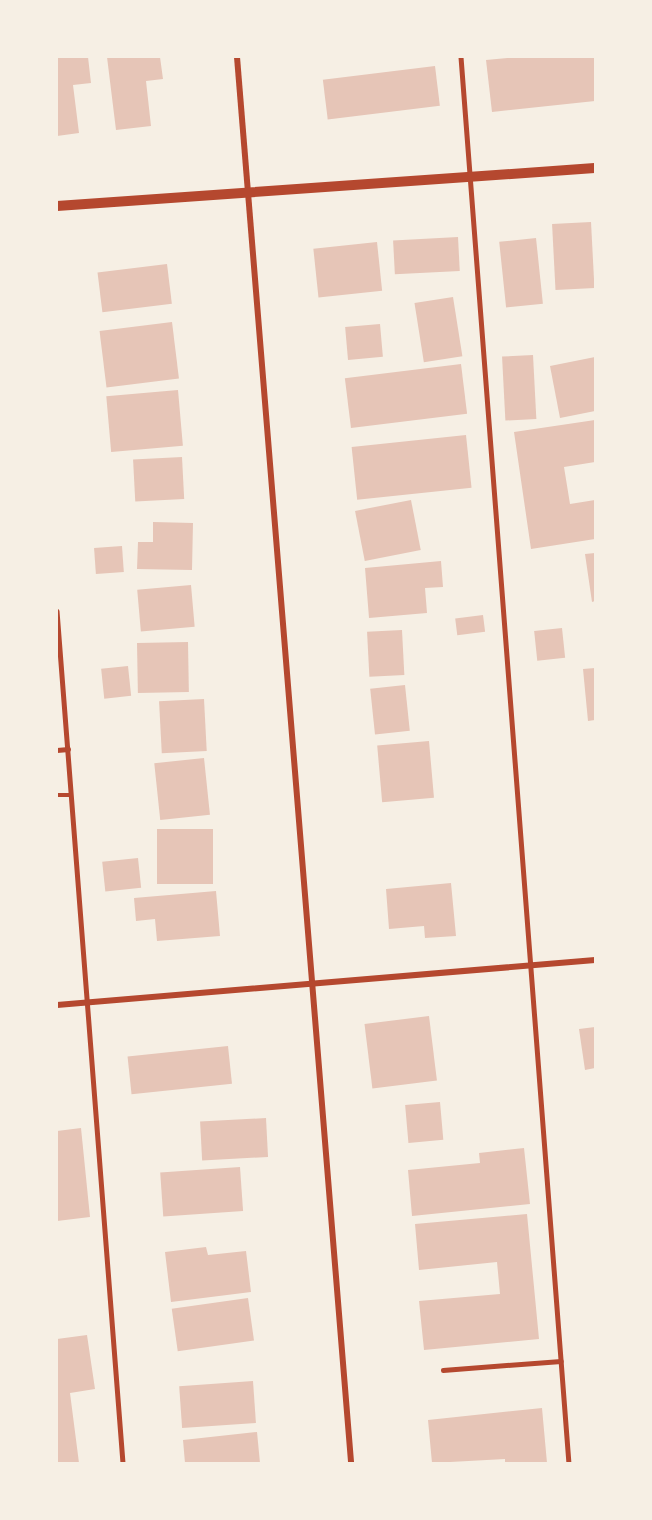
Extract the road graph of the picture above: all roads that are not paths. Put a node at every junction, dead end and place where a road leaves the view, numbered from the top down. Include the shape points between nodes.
1 (237, 57) edge
2 (461, 57) edge
3 (595, 168) edge
4 (470, 176) junction
5 (247, 191) junction
6 (57, 206) edge
7 (57, 611) edge
8 (57, 750) edge
9 (68, 750) junction
10 (57, 795) edge
11 (71, 795) junction
12 (595, 960) edge
13 (531, 965) junction
14 (315, 982) junction
15 (87, 1002) junction
16 (57, 1005) edge
17 (561, 1361) junction
18 (443, 1371) dead end
19 (123, 1463) edge
20 (351, 1463) edge
21 (569, 1463) edge

1 - 5 street
2 - 4 lane
3 - 4 street
4 - 5 street
4 - 13 lane
5 - 6 street
5 - 14 street
7 - 9 lane
8 - 9 lane
9 - 11 lane
10 - 11 lane
11 - 15 lane
12 - 13 street
13 - 14 street
13 - 17 lane
14 - 15 street
14 - 20 street
15 - 16 street
15 - 19 lane
17 - 18 lane
17 - 21 lane

